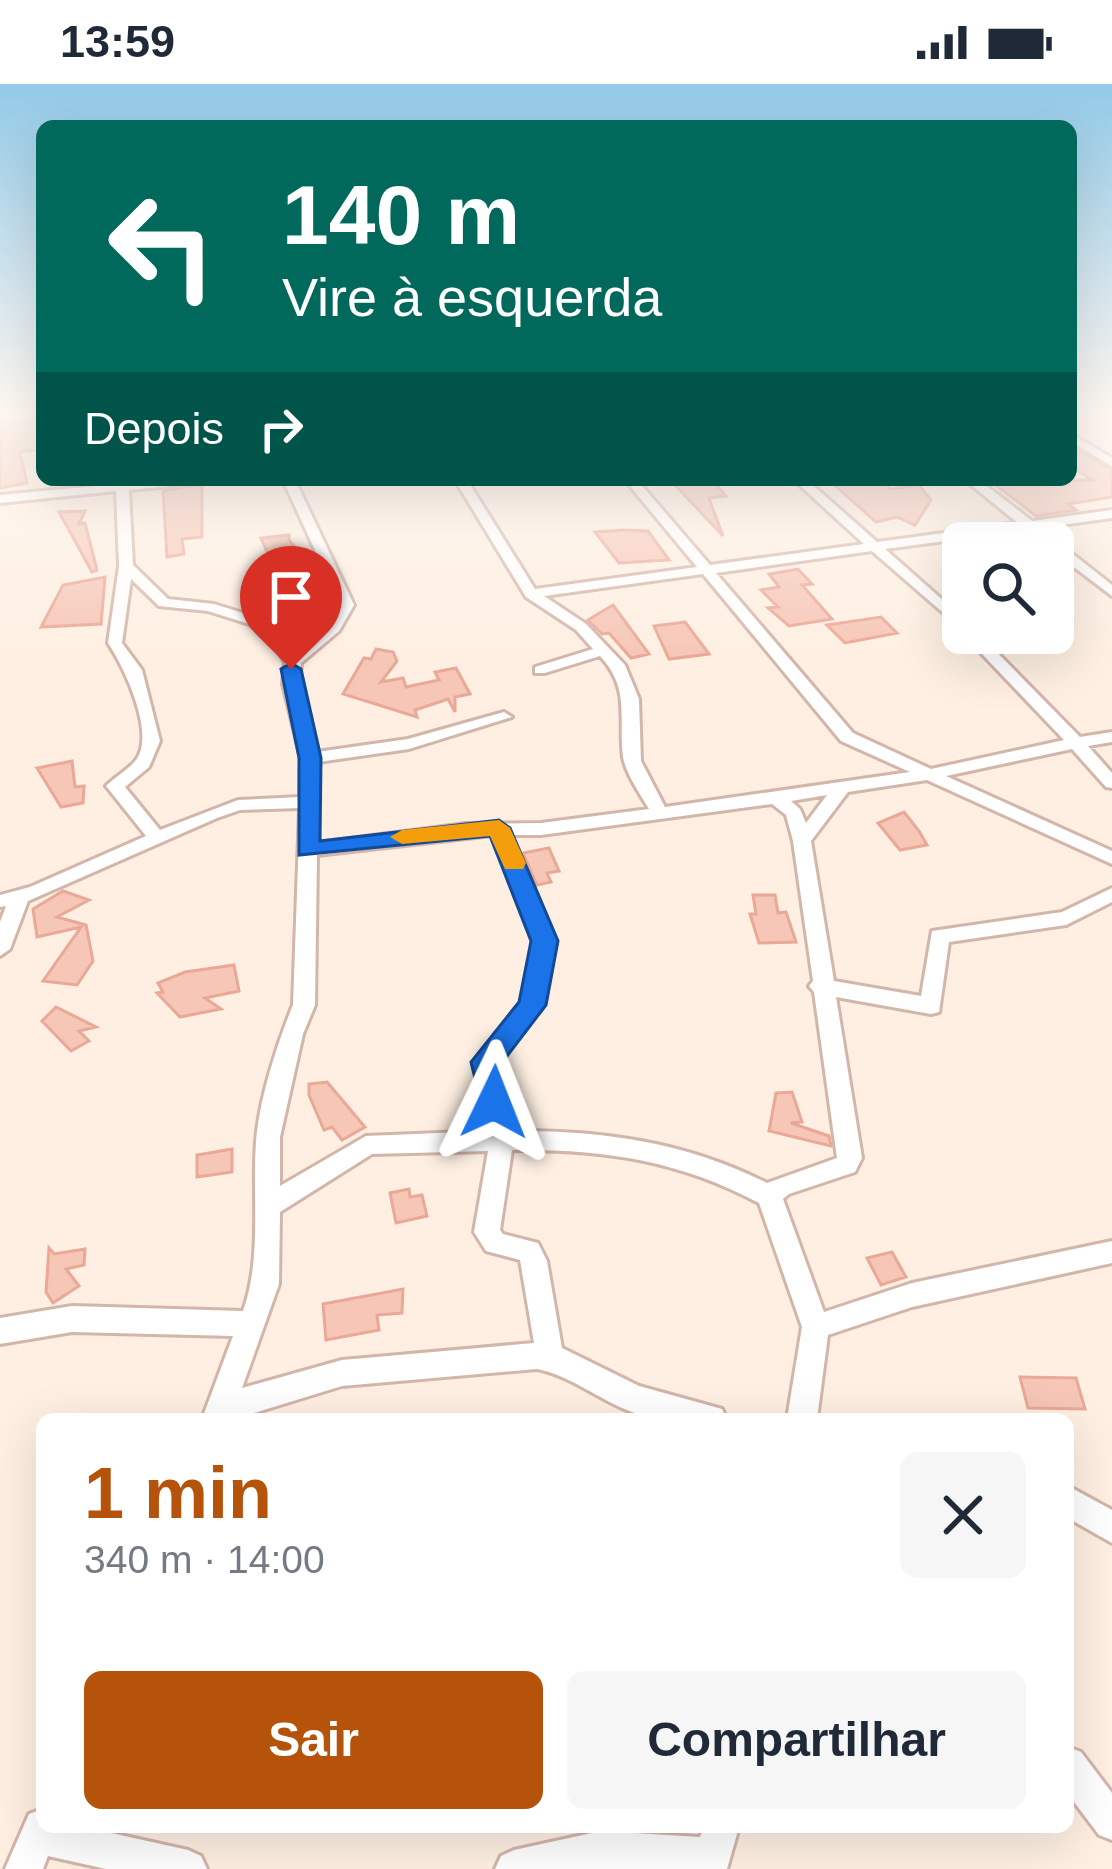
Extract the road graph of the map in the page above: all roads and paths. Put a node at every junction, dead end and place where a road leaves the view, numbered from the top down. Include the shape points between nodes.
1 (54, 492) edge
2 (122, 492) edge
3 (295, 492) edge
4 (469, 492) edge
5 (641, 492) edge
6 (813, 492) edge
7 (986, 492) edge
8 (0, 499) edge
9 (1112, 514) edge
10 (1026, 522) edge
11 (1052, 522) edge
12 (942, 537) edge
13 (873, 547) junction
14 (1074, 561) edge
15 (126, 566) junction
16 (703, 570) junction
17 (1112, 592) edge
18 (531, 594) junction
19 (164, 602) junction
20 (119, 608) junction
21 (942, 608) edge
22 (334, 628) junction
23 (274, 633) junction
24 (604, 650) junction
25 (990, 654) edge
26 (293, 662) junction
27 (540, 670) dead end
28 (504, 717) dead end
29 (1112, 737) edge
30 (1076, 743) junction
31 (310, 758) junction
32 (926, 776) junction
33 (1112, 783) edge
34 (842, 788) junction
35 (776, 798) junction
36 (310, 802) junction
37 (658, 810) junction
38 (499, 828) junction
39 (157, 838) junction
40 (802, 841) junction
41 (307, 850) junction
42 (1112, 858) edge
43 (1112, 894) edge
44 (10, 899) edge
45 (0, 949) edge
46 (820, 986) junction
47 (501, 1143) junction
48 (769, 1196) junction
49 (267, 1207) junction
50 (1112, 1252) edge
51 (251, 1324) junction
52 (816, 1327) junction
53 (0, 1331) edge
54 (550, 1358) junction
55 (218, 1413) edge
56 (222, 1413) edge
57 (689, 1413) edge
58 (803, 1413) edge
59 (1074, 1505) edge
60 (1112, 1527) edge
61 (1074, 1774) edge
62 (1112, 1822) edge
63 (35, 1844) edge
64 (714, 1851) edge
65 (188, 1869) edge
66 (514, 1869) edge

1 - 8 street
2 - 15 street
3 - 22 street via 346,592 344,617
4 - 18 street
5 - 16 street
6 - 13 street
7 - 10 street
9 - 11 street
12 - 13 street
13 - 16 street
13 - 21 street
14 - 17 street
15 - 19 street
15 - 20 street
16 - 18 street
16 - 32 street via 847,737
18 - 24 street
19 - 20 street
19 - 23 street via 236,613
20 - 39 street via 116,643 134,670 152,741 143,764 115,786
22 - 23 street
22 - 26 street
23 - 26 street
24 - 27 street
24 - 37 street via 628,687 632,761
25 - 30 street
26 - 31 street
28 - 31 street via 409,744
29 - 30 street
30 - 32 street
30 - 33 street
31 - 36 street
32 - 34 street
32 - 42 street
34 - 35 street
34 - 40 street
35 - 37 street
35 - 40 street via 794,813
36 - 39 street via 238,805
36 - 41 street
37 - 38 street
38 - 41 street
38 - 47 street via 544,941 532,1005 486,1062
39 - 44 street
40 - 46 street
41 - 49 street via 304,1005 268,1137
43 - 46 street via 1066,918 939,936 931,1006
44 - 45 street
46 - 48 street via 850,1158
47 - 48 street via 639,1144 741,1178
47 - 49 street via 366,1146
47 - 54 street via 488,1232 495,1244 529,1251 534,1261
48 - 52 street
49 - 51 street via 270,1264
50 - 52 street via 930,1291
51 - 53 street via 72,1319
51 - 55 street
52 - 58 street
54 - 56 street via 386,1366
54 - 57 street via 634,1399
59 - 60 street
61 - 62 street
63 - 65 street
64 - 66 street via 602,1849

